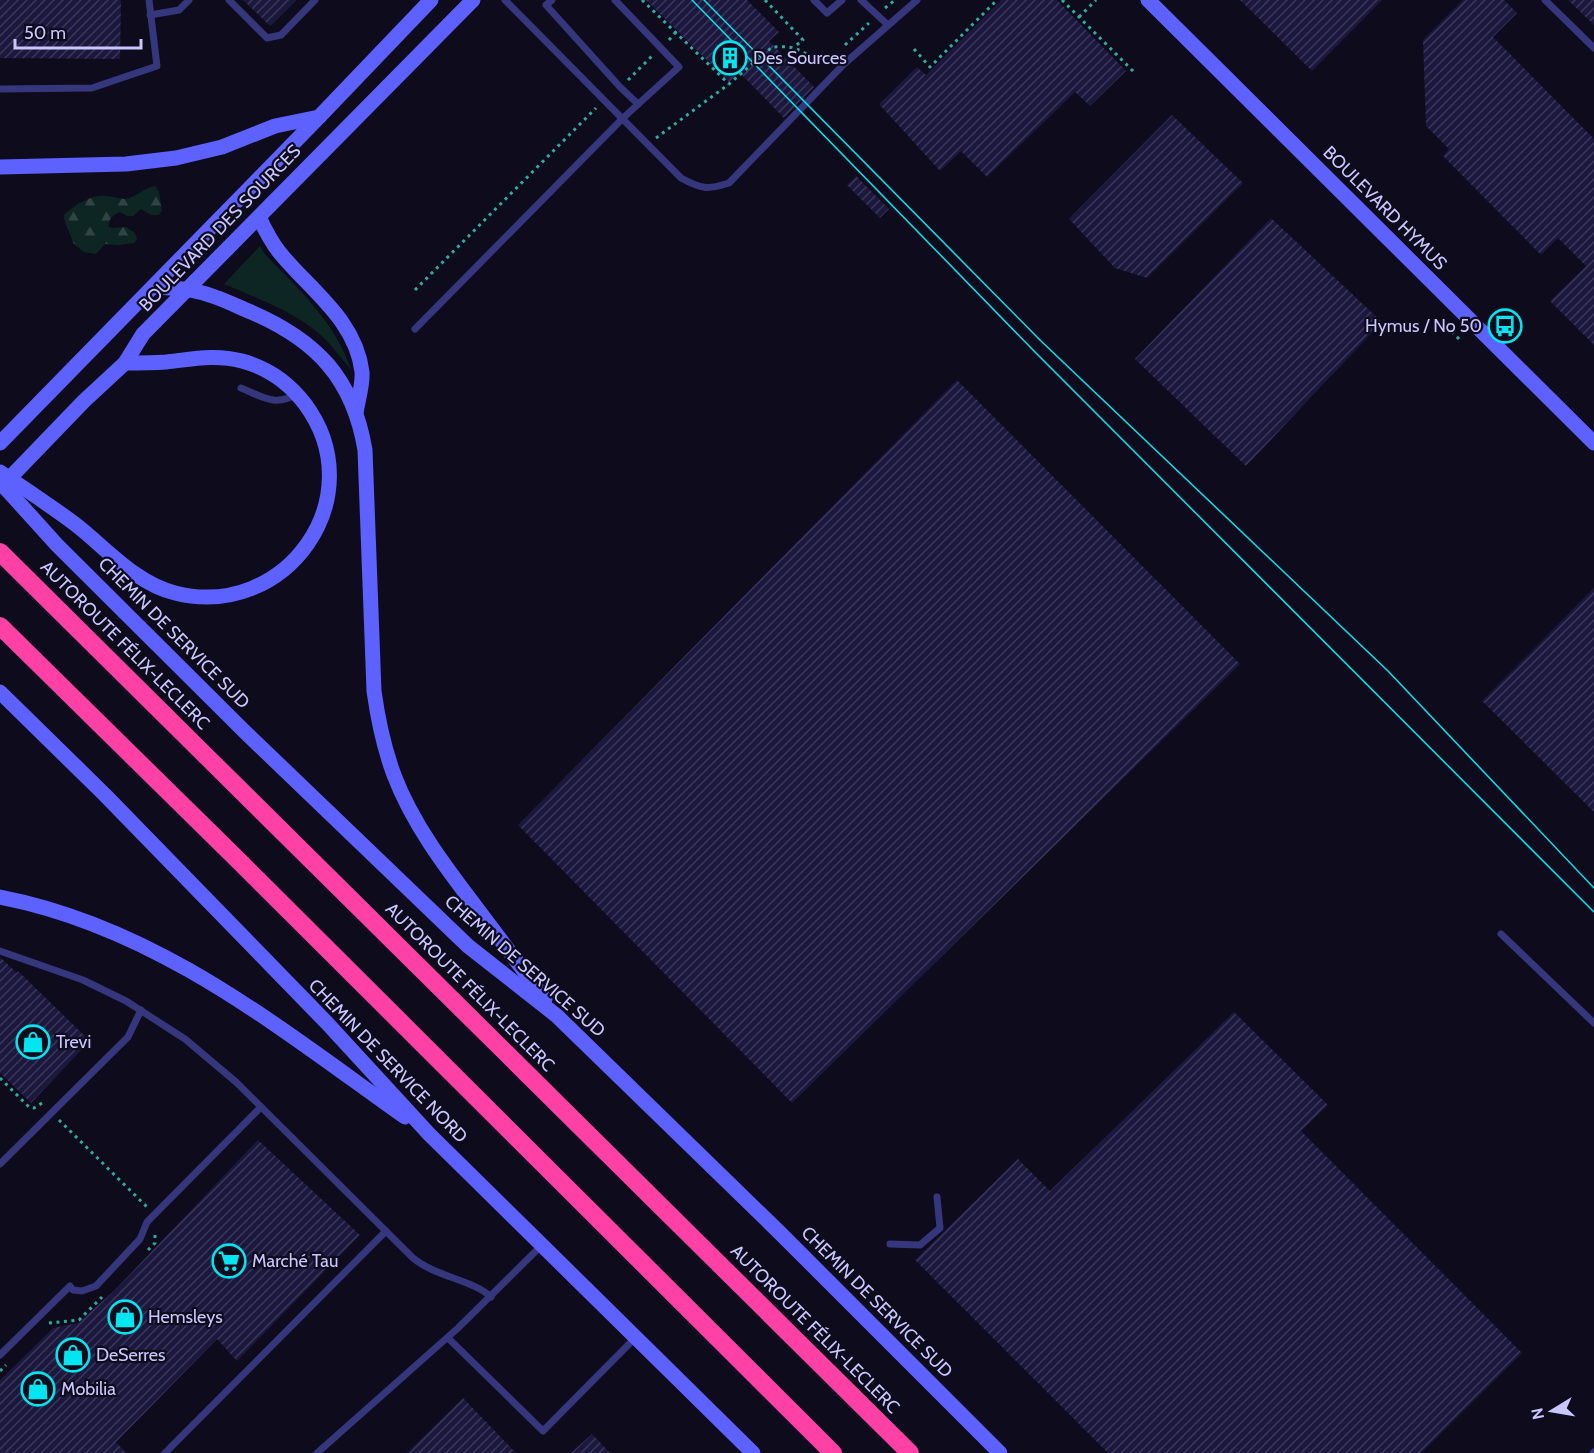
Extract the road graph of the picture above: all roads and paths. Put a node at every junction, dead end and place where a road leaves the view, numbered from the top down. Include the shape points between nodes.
1 (148, 0) edge
2 (189, 0) edge
3 (229, 0) edge
4 (315, 0) edge
5 (431, 0) edge
6 (473, 0) edge
7 (505, 0) edge
8 (552, 0) edge
9 (615, 0) edge
10 (642, 0) edge
11 (765, 0) edge
12 (814, 0) edge
13 (842, 0) edge
14 (861, 0) edge
15 (895, 0) edge
16 (917, 0) edge
17 (996, 0) edge
18 (1062, 0) edge
19 (1096, 0) edge
20 (1148, 0) edge
21 (1545, 0) edge
22 (150, 15) junction
23 (877, 15) junction
24 (1079, 18) junction
25 (888, 25) junction
26 (676, 32) junction
27 (661, 48) junction
28 (794, 48) junction
29 (1594, 48) edge
30 (914, 49) dead end
31 (1134, 72) dead end
32 (729, 84) junction
33 (620, 87) junction
34 (0, 89) edge
35 (605, 100) junction
36 (638, 104) junction
37 (319, 117) junction
38 (623, 118) junction
39 (650, 132) dead end
40 (0, 167) edge
41 (259, 217) junction
42 (154, 287) junction
43 (188, 289) junction
44 (415, 290) dead end
45 (1441, 321) dead end
46 (415, 329) dead end
47 (1461, 341) dead end
48 (125, 363) junction
49 (242, 388) dead end
50 (297, 394) junction
51 (356, 413) junction
52 (1592, 438) edge
53 (0, 443) edge
54 (0, 472) edge
55 (0, 482) edge
56 (0, 488) edge
57 (0, 552) edge
58 (0, 626) edge
59 (0, 692) edge
60 (0, 897) edge
61 (1501, 934) dead end
62 (0, 951) edge
63 (141, 1010) junction
64 (557, 1016) junction
65 (1594, 1023) edge
66 (0, 1078) edge
67 (42, 1103) dead end
68 (261, 1107) junction
69 (59, 1120) dead end
70 (429, 1134) junction
71 (0, 1164) edge
72 (937, 1197) dead end
73 (147, 1207) dead end
74 (386, 1231) junction
75 (890, 1244) dead end
76 (541, 1246) junction
77 (491, 1297) junction
78 (448, 1338) junction
79 (635, 1338) junction
80 (0, 1355) edge
81 (165, 1453) edge
82 (317, 1453) edge
83 (753, 1453) edge
84 (833, 1453) edge
85 (910, 1453) edge
86 (1000, 1453) edge

1 - 22 lane
2 - 22 lane via 179,10
3 - 4 lane via 267,38 281,35
5 - 37 main road, BOULEVARD DES SOURCES
6 - 41 main road, BOULEVARD DES SOURCES
7 - 35 lane
8 - 33 lane via 546,5
9 - 27 lane
10 - 26 path
11 - 28 path via 803,40
12 - 13 lane via 827,13
14 - 23 lane
15 - 23 path
16 - 25 lane
17 - 30 path via 930,67
18 - 24 path
19 - 24 path
20 - 52 main road, BOULEVARD HYMUS
21 - 29 lane
22 - 34 lane via 157,66 92,88
23 - 25 lane
23 - 28 path via 835,55 817,58
24 - 31 path
25 - 38 lane via 844,64 729,183 715,188 698,187 681,178
26 - 27 path
26 - 32 path
27 - 33 path
27 - 36 lane via 678,67
28 - 32 path via 772,47
32 - 39 path via 657,138
33 - 36 lane
35 - 38 lane
35 - 44 path
36 - 38 lane
37 - 40 main road via 275,126 222,147 176,158 126,164
37 - 42 main road, BOULEVARD DES SOURCES
38 - 46 lane
41 - 43 main road, BOULEVARD DES SOURCES
41 - 51 main road via 270,240 327,301 350,337 362,374
42 - 43 main road
42 - 53 main road, BOULEVARD DES SOURCES
43 - 48 main road, BOULEVARD DES SOURCES via 143,334
43 - 51 main road via 227,302 298,336 333,368
45 - 47 path
48 - 50 main road via 228,358 274,374
48 - 56 main road, BOULEVARD DES SOURCES
49 - 50 lane via 275,401
50 - 54 main road via 316,421 327,453 328,489 320,524 290,566 262,584 236,593 193,596 142,579 75,524
51 - 64 main road via 366,461 374,691 395,777 434,849
55 - 64 main road, CHEMIN DE SERVICE SUD via 105,593 468,946
57 - 85 highway, AUTOROUTE FÉLIX-LECLERC
58 - 84 highway
59 - 70 main road, CHEMIN DE SERVICE NORD via 327,1023
60 - 70 main road via 81,918 168,957 260,1015
61 - 65 lane
62 - 63 lane via 83,980
63 - 68 lane via 204,1054
63 - 71 lane via 128,1037
64 - 86 main road, CHEMIN DE SERVICE SUD
66 - 67 path via 29,1107
68 - 74 lane
68 - 80 lane via 147,1222 140,1239 96,1286 77,1291 70,1286
69 - 73 path
70 - 76 main road, CHEMIN DE SERVICE NORD
72 - 75 lane via 940,1228 920,1245
74 - 77 lane via 422,1265
74 - 81 lane
76 - 77 lane
76 - 79 main road, CHEMIN DE SERVICE NORD
77 - 78 lane
78 - 79 lane via 543,1431
78 - 82 lane
79 - 83 main road, CHEMIN DE SERVICE NORD

